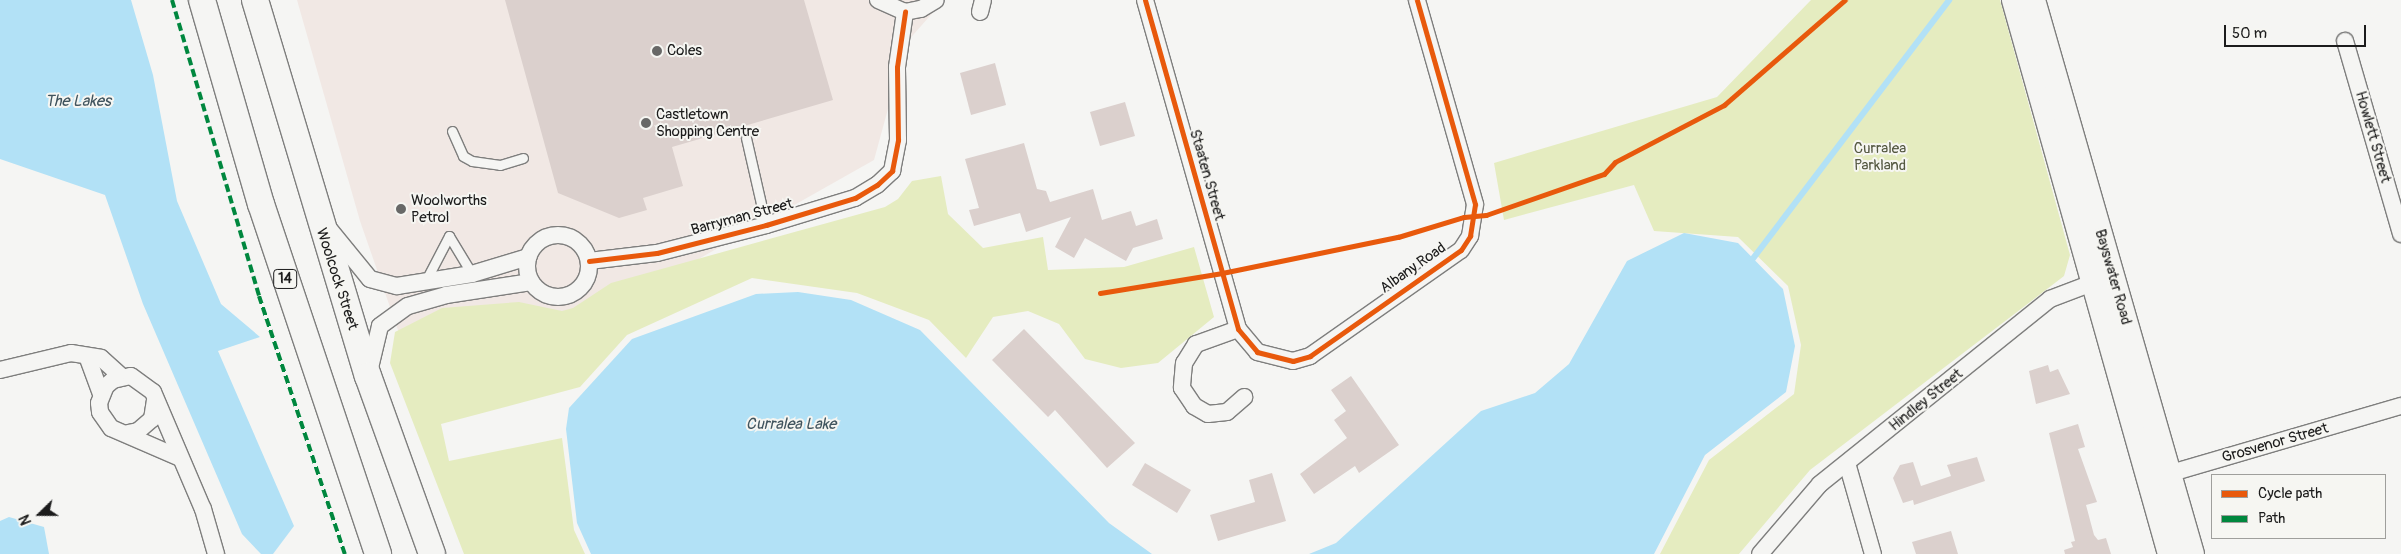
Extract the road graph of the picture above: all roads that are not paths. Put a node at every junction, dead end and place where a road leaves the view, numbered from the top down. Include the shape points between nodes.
1 (202, 0) edge
2 (254, 0) edge
3 (878, 0) edge
4 (936, 0) edge
5 (1145, 0) edge
6 (1417, 0) edge
7 (2014, 0) edge
8 (2033, 0) edge
9 (905, 12) junction
10 (2345, 41) dead end
11 (452, 131) dead end
12 (746, 138) dead end
13 (523, 158) dead end
14 (314, 208) junction
15 (766, 225) junction
16 (2401, 234) edge
17 (528, 257) junction
18 (589, 261) junction
19 (472, 274) junction
20 (2104, 279) junction
21 (531, 282) junction
22 (424, 284) junction
23 (1238, 329) junction
24 (1257, 352) joint
25 (87, 356) junction
26 (0, 370) edge
27 (368, 376) junction
28 (122, 377) junction
29 (101, 394) junction
30 (1244, 397) dead end
31 (155, 400) junction
32 (2401, 406) edge
33 (128, 433) junction
34 (180, 458) junction
35 (1847, 463) junction
36 (2159, 477) junction
37 (216, 554) edge
38 (378, 554) edge
39 (432, 554) edge
40 (1760, 554) edge
41 (1873, 554) edge
42 (2170, 554) edge
43 (2192, 554) edge

1 - 38 main road, 14 via 261,204
2 - 14 main road, Woolcock Street
3 - 9 street
4 - 9 street via 920,9
5 - 23 street, Staaten Street
6 - 24 street, Albany Road via 1474,204 1470,236 1461,250 1310,356 1293,361
7 - 20 main road, Bayswater Road
8 - 20 main road, Bayswater Road
9 - 15 street, Barryman Street via 897,68 898,140 892,171 855,198
10 - 16 street, Howlett Street
11 - 13 lane via 463,156 472,161 500,164
12 - 15 lane
14 - 22 street via 370,279 397,286
14 - 27 main road, Woolcock Street
15 - 18 street, Barryman Street via 657,253
17 - 18 street via 545,238 563,236 580,244
17 - 19 street
17 - 21 street
18 - 21 street via 585,282 568,296 547,296
19 - 22 street
19 - 22 lane via 448,236
20 - 35 street, Hindley Street via 2050,299
20 - 36 main road, Bayswater Road
21 - 27 street via 408,306 380,326
23 - 24 street, Staaten Street
23 - 30 street via 1196,344 1184,363 1182,388 1194,406 1208,414 1227,412
25 - 26 street via 71,353 45,356
25 - 28 street via 112,365
25 - 29 street
27 - 39 main road, Woolcock Street
28 - 29 street via 113,380
28 - 31 street via 147,384
29 - 33 street via 99,403 104,421 111,428
31 - 33 street via 152,419 138,431
31 - 34 street
32 - 36 street, Grosvenor Street
33 - 34 street
34 - 37 street via 204,510
35 - 40 street, Hindley Street via 1820,484
35 - 41 street
36 - 42 main road, Bayswater Road
36 - 43 main road, Bayswater Road

